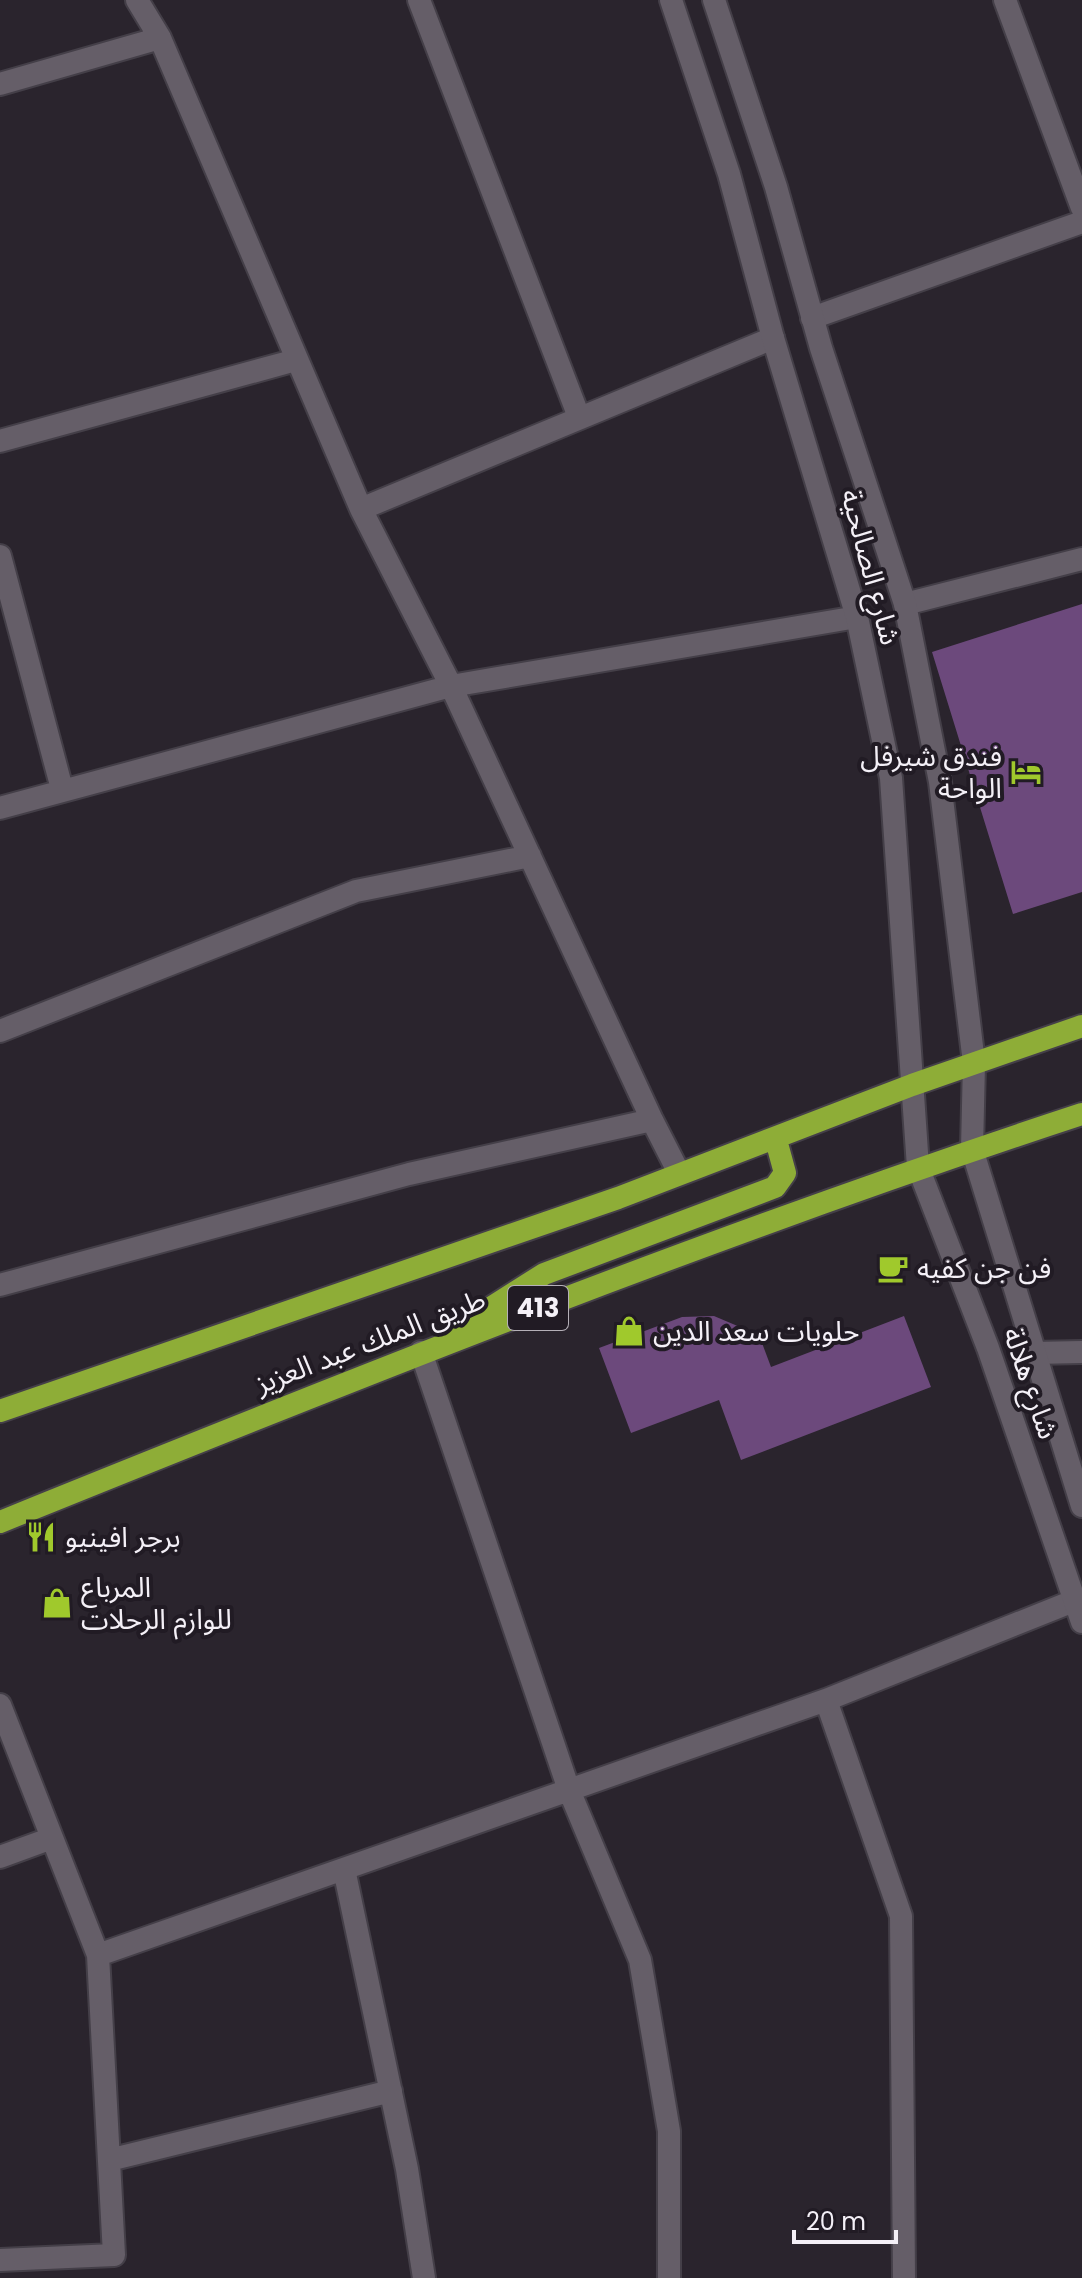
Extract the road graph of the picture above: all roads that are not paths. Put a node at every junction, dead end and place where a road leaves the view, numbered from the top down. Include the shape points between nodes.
1 (137, 0) edge
2 (419, 0) edge
3 (671, 0) edge
4 (714, 0) edge
5 (1005, 0) edge
6 (160, 38) junction
7 (0, 84) edge
8 (1082, 208) edge
9 (1082, 222) edge
10 (812, 318) junction
11 (773, 338) junction
12 (296, 360) junction
13 (579, 417) junction
14 (0, 441) edge
15 (361, 509) junction
16 (0, 556) edge
17 (1082, 559) edge
18 (905, 604) junction
19 (857, 617) junction
20 (451, 686) junction
21 (62, 789) junction
22 (0, 808) edge
23 (530, 856) junction
24 (1082, 1026) edge
25 (0, 1031) edge
26 (974, 1063) junction
27 (912, 1085) junction
28 (1082, 1114) edge
29 (652, 1120) junction
30 (776, 1140) junction
31 (972, 1149) junction
32 (918, 1167) junction
33 (679, 1173) junction
34 (0, 1285) edge
35 (421, 1352) junction
36 (1082, 1352) edge
37 (1033, 1353) junction
38 (4, 1407) edge
39 (1082, 1506) edge
40 (0, 1522) edge
41 (1080, 1608) edge
42 (826, 1700) junction
43 (0, 1705) edge
44 (569, 1790) junction
45 (52, 1838) junction
46 (0, 1857) edge
47 (344, 1869) junction
48 (98, 1955) junction
49 (391, 2091) junction
50 (109, 2160) junction
51 (114, 2255) junction
52 (0, 2260) edge
53 (113, 2278) edge
54 (424, 2278) edge
55 (669, 2278) edge
56 (904, 2278) edge

1 - 6 street
2 - 13 street
3 - 11 street, شارع الصالحية via 729,174
4 - 10 street, شارع الصالحية via 776,187
5 - 8 street
6 - 7 street
6 - 12 street
9 - 10 street
10 - 18 street, شارع الصالحية
11 - 13 street
11 - 19 street, شارع الصالحية
12 - 14 street
12 - 15 street
13 - 15 street
15 - 20 street
16 - 21 street
17 - 18 street
18 - 26 street, شارع الصالحية via 940,782
19 - 20 street
19 - 27 street, شارع الصالحية via 891,778
20 - 21 street
20 - 23 street
21 - 22 street
23 - 25 street via 356,891
23 - 29 street
24 - 26 highway, طريق الملك عبد العزيز
26 - 27 highway, طريق الملك عبد العزيز
26 - 31 street, شارع الصالحية
27 - 30 highway, طريق الملك عبد العزيز
27 - 32 street, شارع الصالحية
28 - 31 highway, طريق الملك عبد العزيز / 413
29 - 33 street
29 - 34 street via 409,1174
30 - 33 highway, طريق الملك عبد العزيز
30 - 35 highway via 785,1173 775,1187 544,1274
31 - 32 highway, طريق الملك عبد العزيز / 413
31 - 37 street, شارع هلالة
32 - 35 highway, طريق الملك عبد العزيز / 413
32 - 41 street, شارع هلالة
33 - 38 highway, طريق الملك عبد العزيز
35 - 40 highway, طريق الملك عبد العزيز / 413
35 - 44 street
36 - 37 street
37 - 39 street, شارع هلالة
41 - 42 street
42 - 44 street
42 - 56 street via 901,1916
43 - 45 street
44 - 47 street
44 - 55 street via 640,1960 669,2131
45 - 46 street
45 - 48 street
47 - 48 street
47 - 49 street
48 - 50 street
49 - 50 street
49 - 54 street
50 - 51 street
51 - 52 street
51 - 53 street

